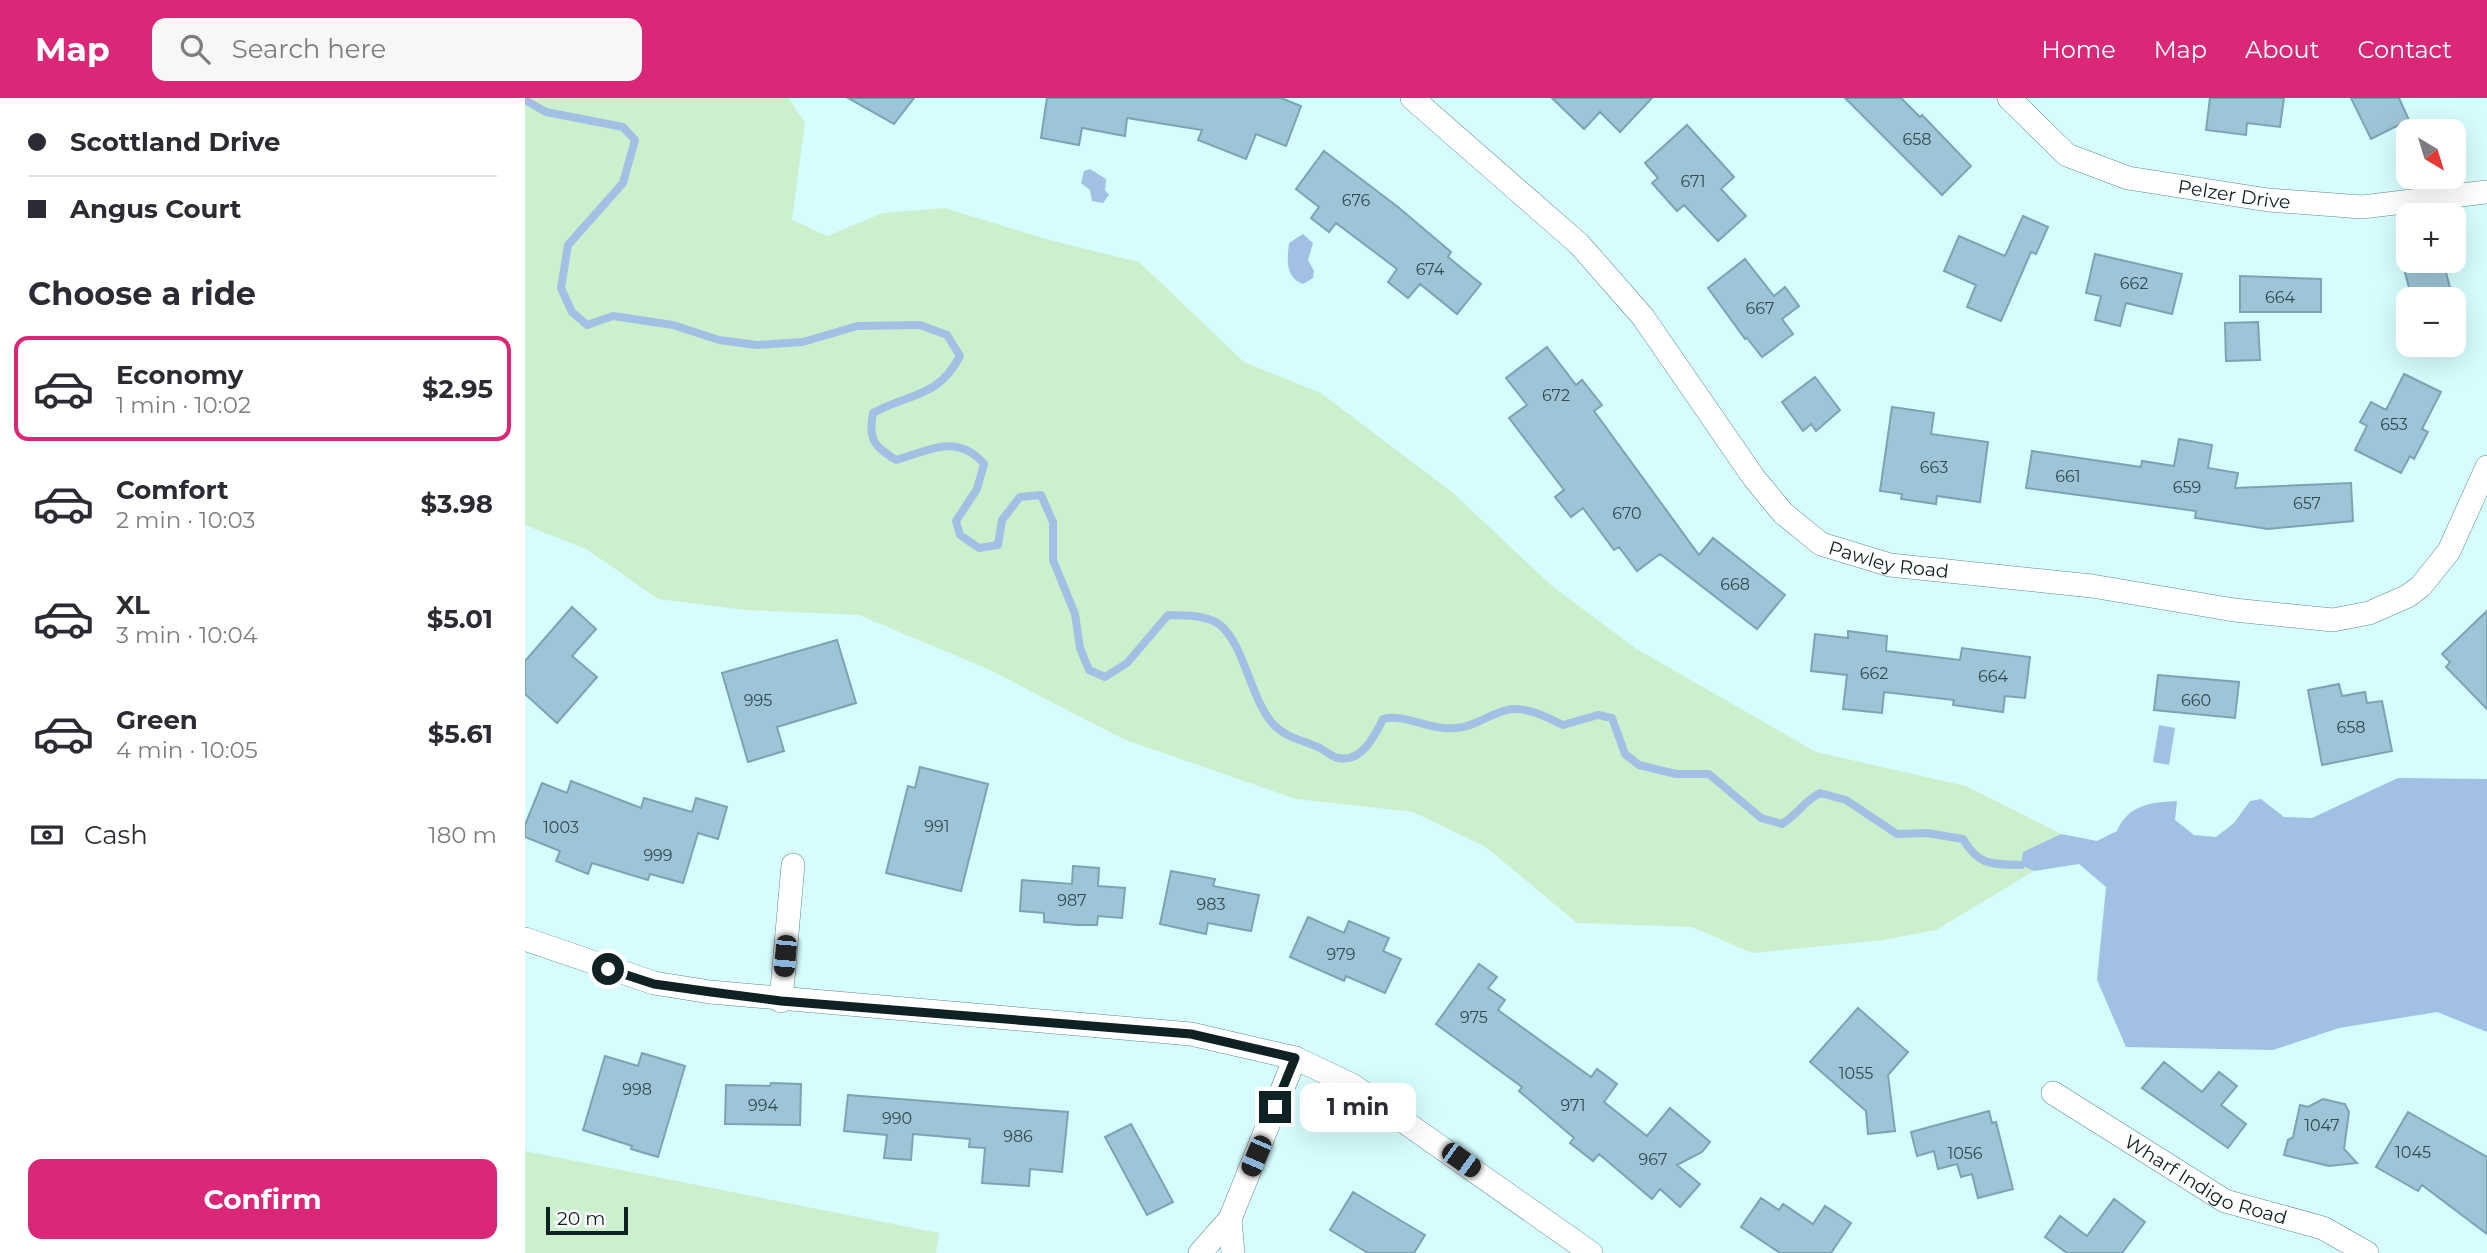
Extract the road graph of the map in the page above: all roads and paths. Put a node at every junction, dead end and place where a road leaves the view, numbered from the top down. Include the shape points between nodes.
1 (1412, 98) edge
2 (2009, 98) edge
3 (2487, 192) edge
4 (2487, 467) edge
5 (793, 865) dead end
6 (525, 939) edge
7 (781, 1001) junction
8 (1295, 1058) junction
9 (2053, 1093) dead end
10 (1230, 1219) junction
11 (1200, 1253) edge
12 (1233, 1253) edge
13 (1591, 1253) edge
14 (2367, 1253) edge

1 - 4 street, Pawley Road via 1580,243 1643,317 1754,478 1783,513 1821,544 1890,565 2092,586 2234,610 2333,620 2369,613 2421,586 2449,551
2 - 3 street, Pelzer Drive via 2067,155 2128,178 2268,200 2362,207
5 - 7 street
6 - 7 street via 654,984
7 - 8 street via 1191,1034
8 - 10 street
8 - 13 street via 1389,1109
9 - 14 street, Wharf Indigo Road via 2225,1201 2323,1228
10 - 11 street
10 - 12 street

